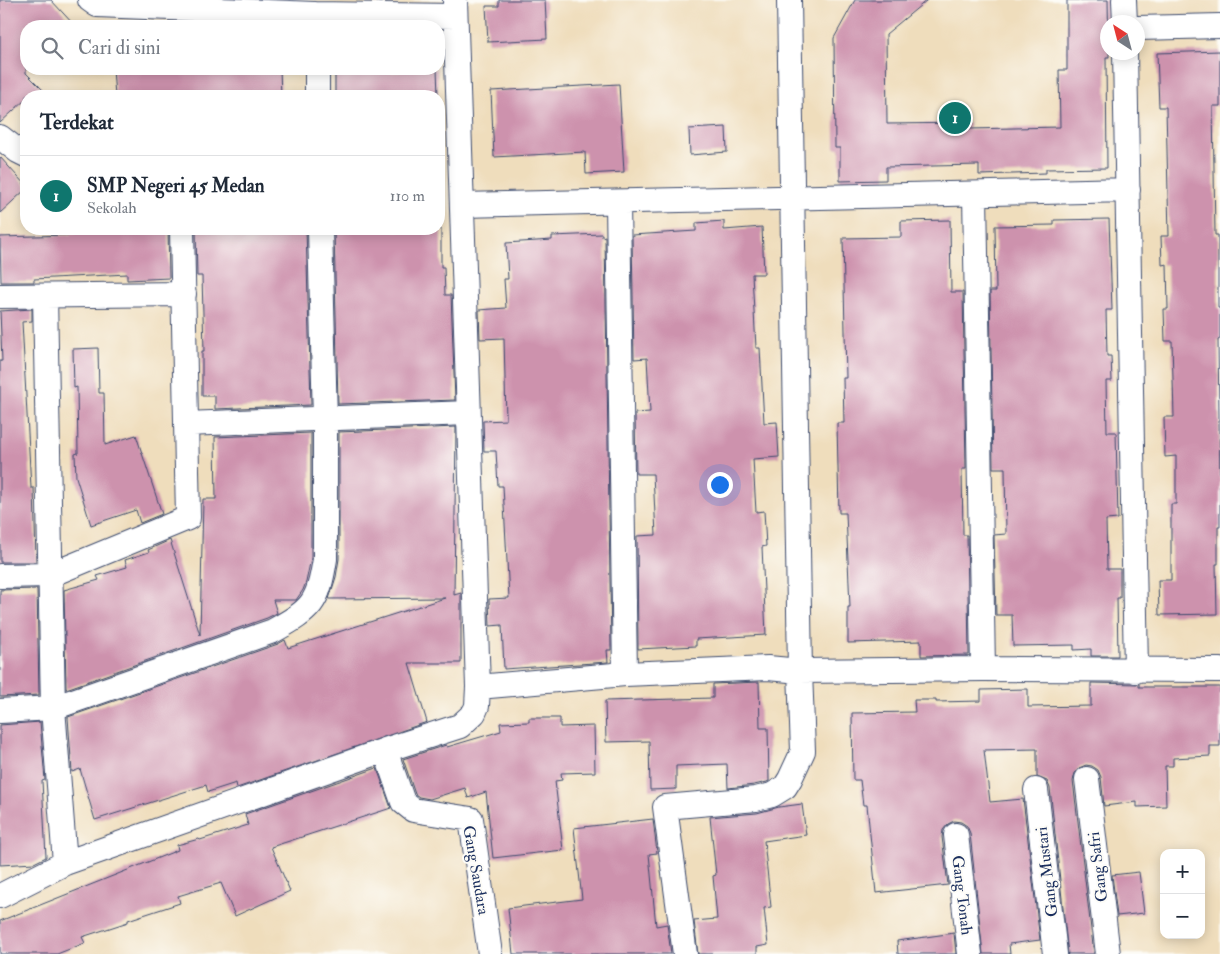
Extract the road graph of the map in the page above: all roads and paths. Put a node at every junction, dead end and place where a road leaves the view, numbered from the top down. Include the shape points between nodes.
1 (90, 0) edge
2 (789, 0) edge
3 (1124, 0) edge
4 (455, 8) edge
5 (1125, 15) edge
6 (316, 20) edge
7 (1220, 26) edge
8 (1145, 28) edge
9 (1126, 60) edge
10 (317, 75) edge
11 (317, 90) edge
12 (0, 136) edge
13 (20, 152) edge
14 (1128, 190) junction
15 (975, 194) junction
16 (792, 198) junction
17 (618, 202) junction
18 (462, 205) junction
19 (182, 235) edge
20 (320, 235) edge
21 (184, 294) junction
22 (0, 296) edge
23 (45, 296) junction
24 (468, 413) junction
25 (325, 419) junction
26 (186, 424) junction
27 (50, 575) junction
28 (0, 576) edge
29 (983, 670) junction
30 (1220, 670) edge
31 (800, 671) junction
32 (1136, 671) junction
33 (625, 674) junction
34 (478, 687) junction
35 (52, 708) junction
36 (0, 711) edge
37 (385, 750) junction
38 (1087, 779) dead end
39 (1036, 790) dead end
40 (956, 835) dead end
41 (65, 863) junction
42 (0, 896) edge
43 (490, 954) edge
44 (685, 954) edge
45 (970, 954) edge
46 (1055, 954) edge
47 (1108, 954) edge

1 - 6 street via 97,5
2 - 16 street
3 - 5 street
4 - 6 street
4 - 18 street
7 - 8 street
9 - 14 street
10 - 11 street
12 - 13 street
14 - 15 street
14 - 32 street
15 - 16 street
15 - 29 street
16 - 17 street
16 - 31 street
17 - 18 street
17 - 33 street
18 - 24 street
19 - 21 street
20 - 25 street
21 - 23 street
21 - 26 street
22 - 23 street
23 - 27 street
24 - 25 street
24 - 34 street
25 - 26 street
25 - 35 street via 325,558 318,594 310,606 273,631
26 - 27 street via 188,518
27 - 28 street
27 - 35 street
29 - 31 street
29 - 32 street
30 - 32 street
31 - 33 street via 768,668
31 - 44 street via 803,751 785,787 756,799 665,807
33 - 34 street
34 - 37 street via 477,706 464,723
35 - 36 street
35 - 41 street
37 - 41 street
37 - 43 street, Gang Saudara via 403,802 413,810 471,819
38 - 47 street, Gang Safri
39 - 46 street, Gang Mustari
40 - 45 street, Gang Tonah
41 - 42 street

